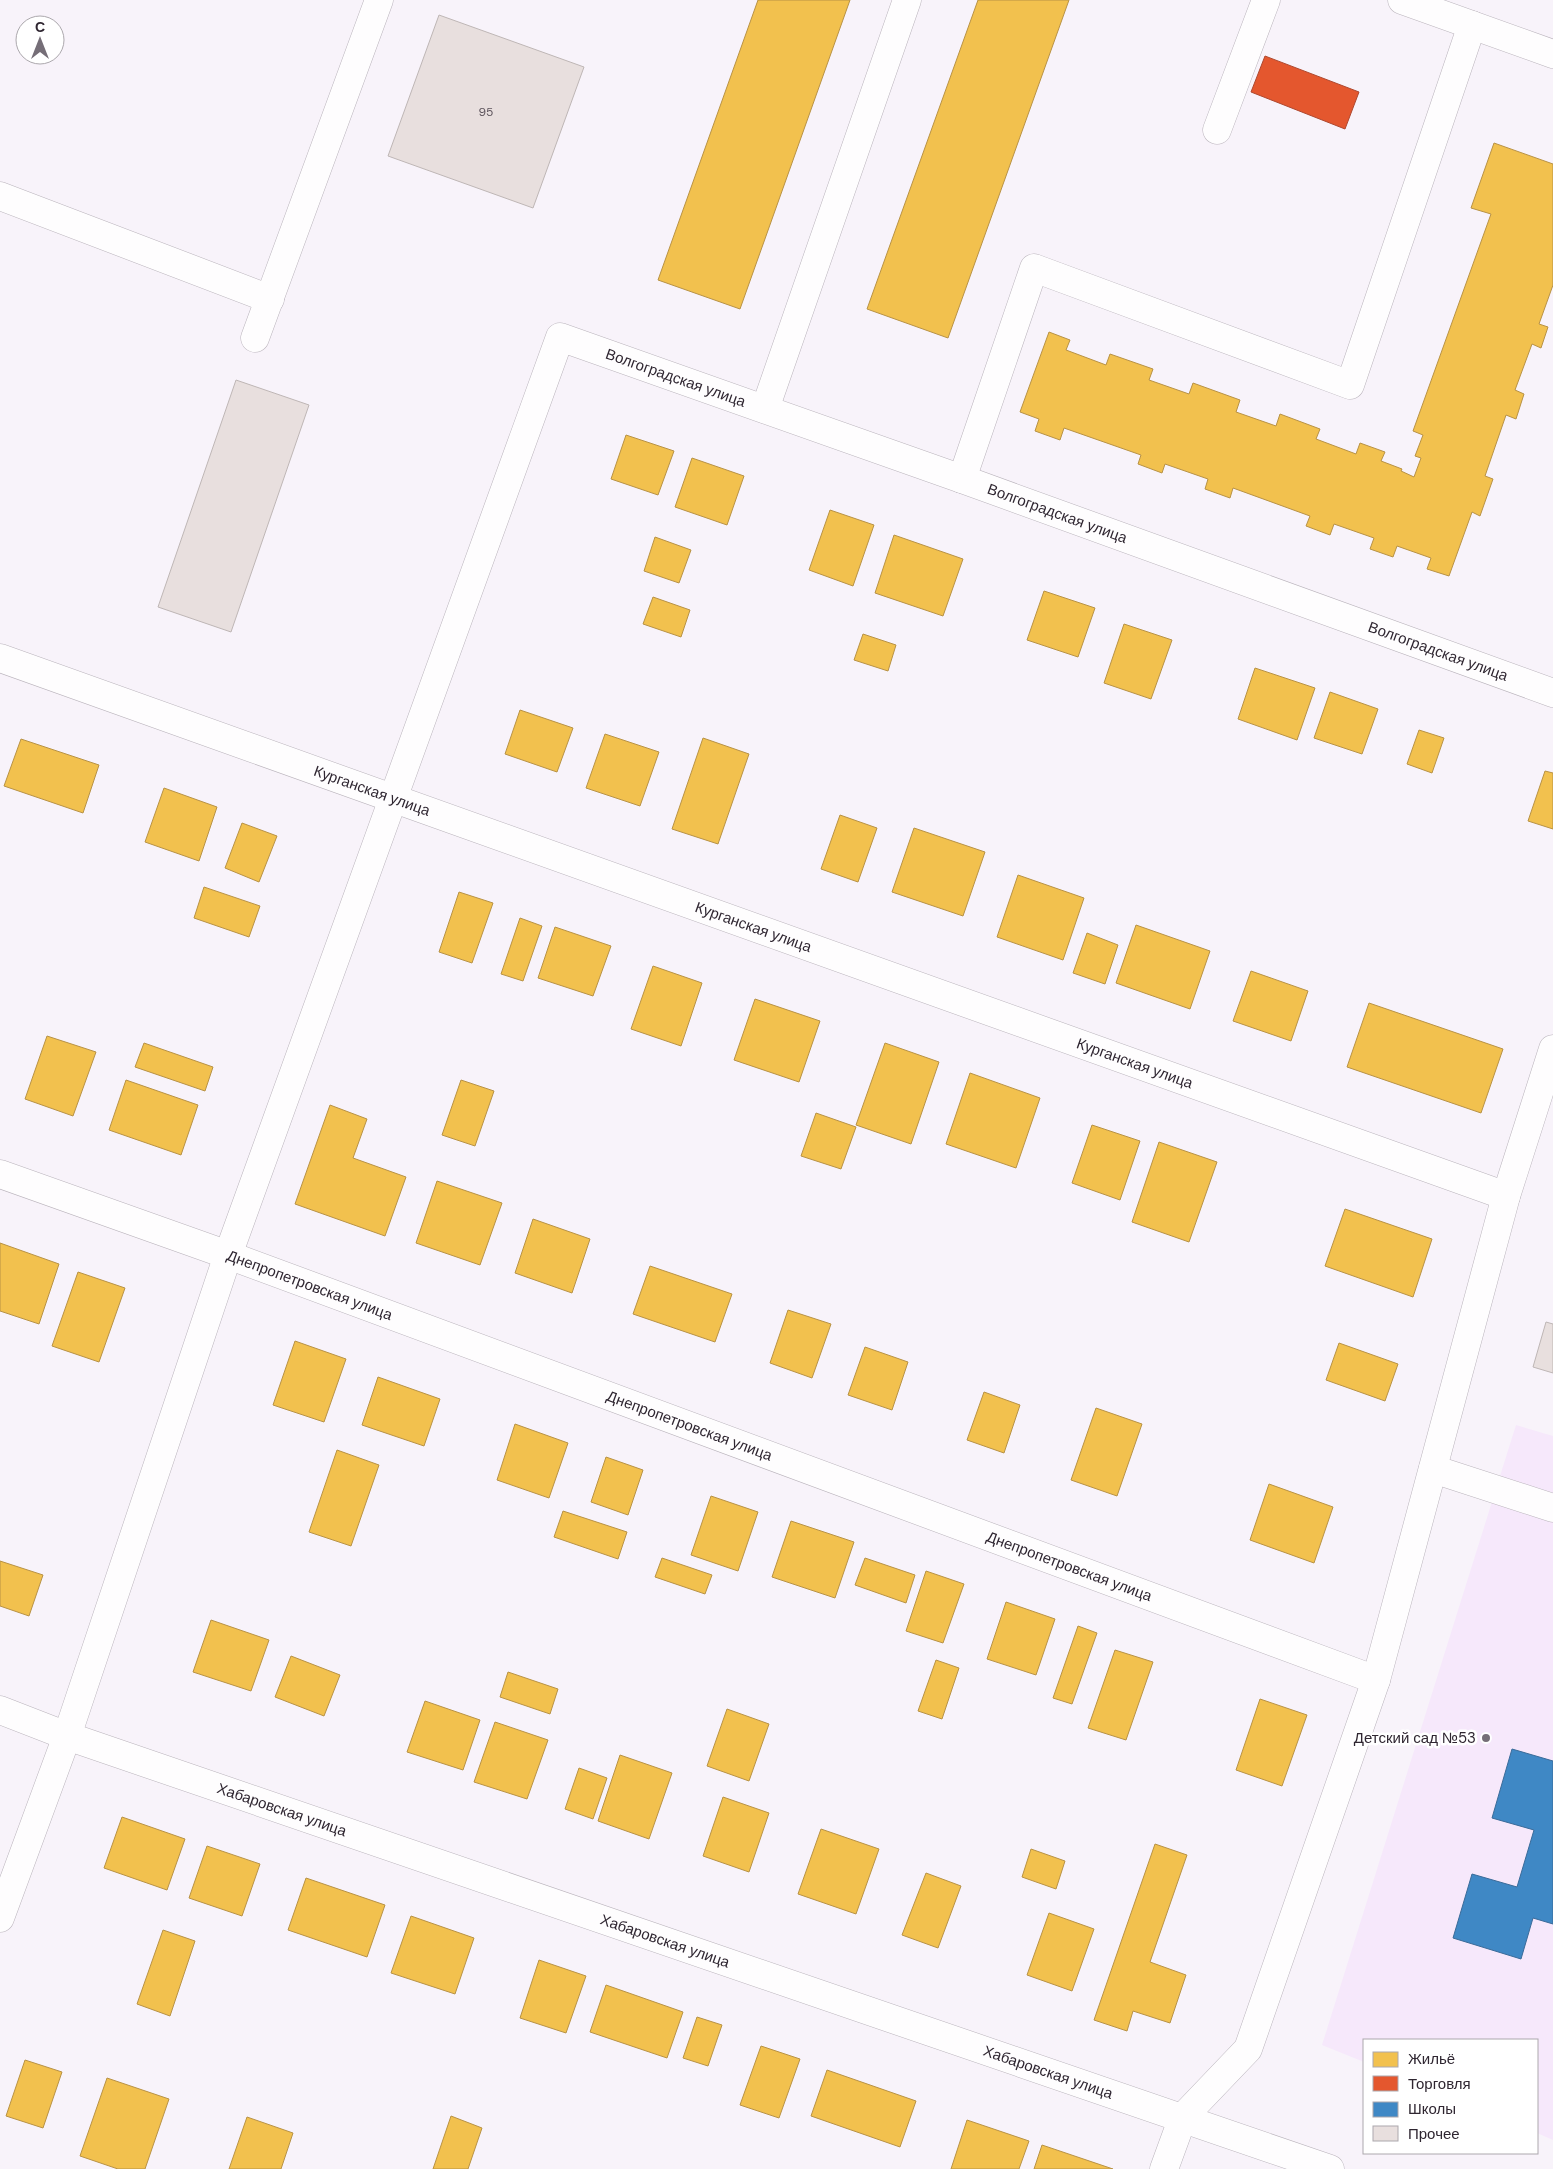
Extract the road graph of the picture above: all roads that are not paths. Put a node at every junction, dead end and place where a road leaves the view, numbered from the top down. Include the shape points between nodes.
1 (379, 0) edge
2 (907, 0) edge
3 (1266, 0) edge
4 (1402, 0) edge
5 (1472, 25) junction
6 (1553, 54) edge
7 (1217, 130) dead end
8 (0, 196) edge
9 (270, 299) junction
10 (256, 338) dead end
11 (765, 410) junction
12 (962, 479) junction
13 (0, 658) edge
14 (1553, 693) edge
15 (393, 797) junction
16 (1553, 1048) edge
17 (0, 1174) edge
18 (1506, 1196) junction
19 (228, 1255) junction
20 (1433, 1468) junction
21 (1553, 1508) edge
22 (1376, 1680) junction
23 (0, 1710) edge
24 (67, 1736) junction
25 (0, 1918) edge
26 (1183, 2117) junction
27 (1164, 2169) edge
28 (1330, 2169) edge

1 - 9 street
2 - 11 street
3 - 7 street
4 - 5 street
5 - 6 street
5 - 12 street via 1350,385 1034,268
8 - 9 street
9 - 10 street
11 - 12 street, Волгоградская улица
11 - 15 street, Волгоградская улица via 560,337
12 - 14 street, Волгоградская улица
13 - 15 street, Курганская улица
15 - 18 street, Курганская улица
15 - 19 street
16 - 18 street
17 - 19 street, Днепропетровская улица
18 - 20 street
19 - 22 street, Днепропетровская улица
19 - 24 street
20 - 21 street
20 - 22 street
22 - 26 street via 1248,2049
23 - 24 street, Хабаровская улица
24 - 25 street
24 - 26 street, Хабаровская улица
26 - 27 street
26 - 28 street, Хабаровская улица

